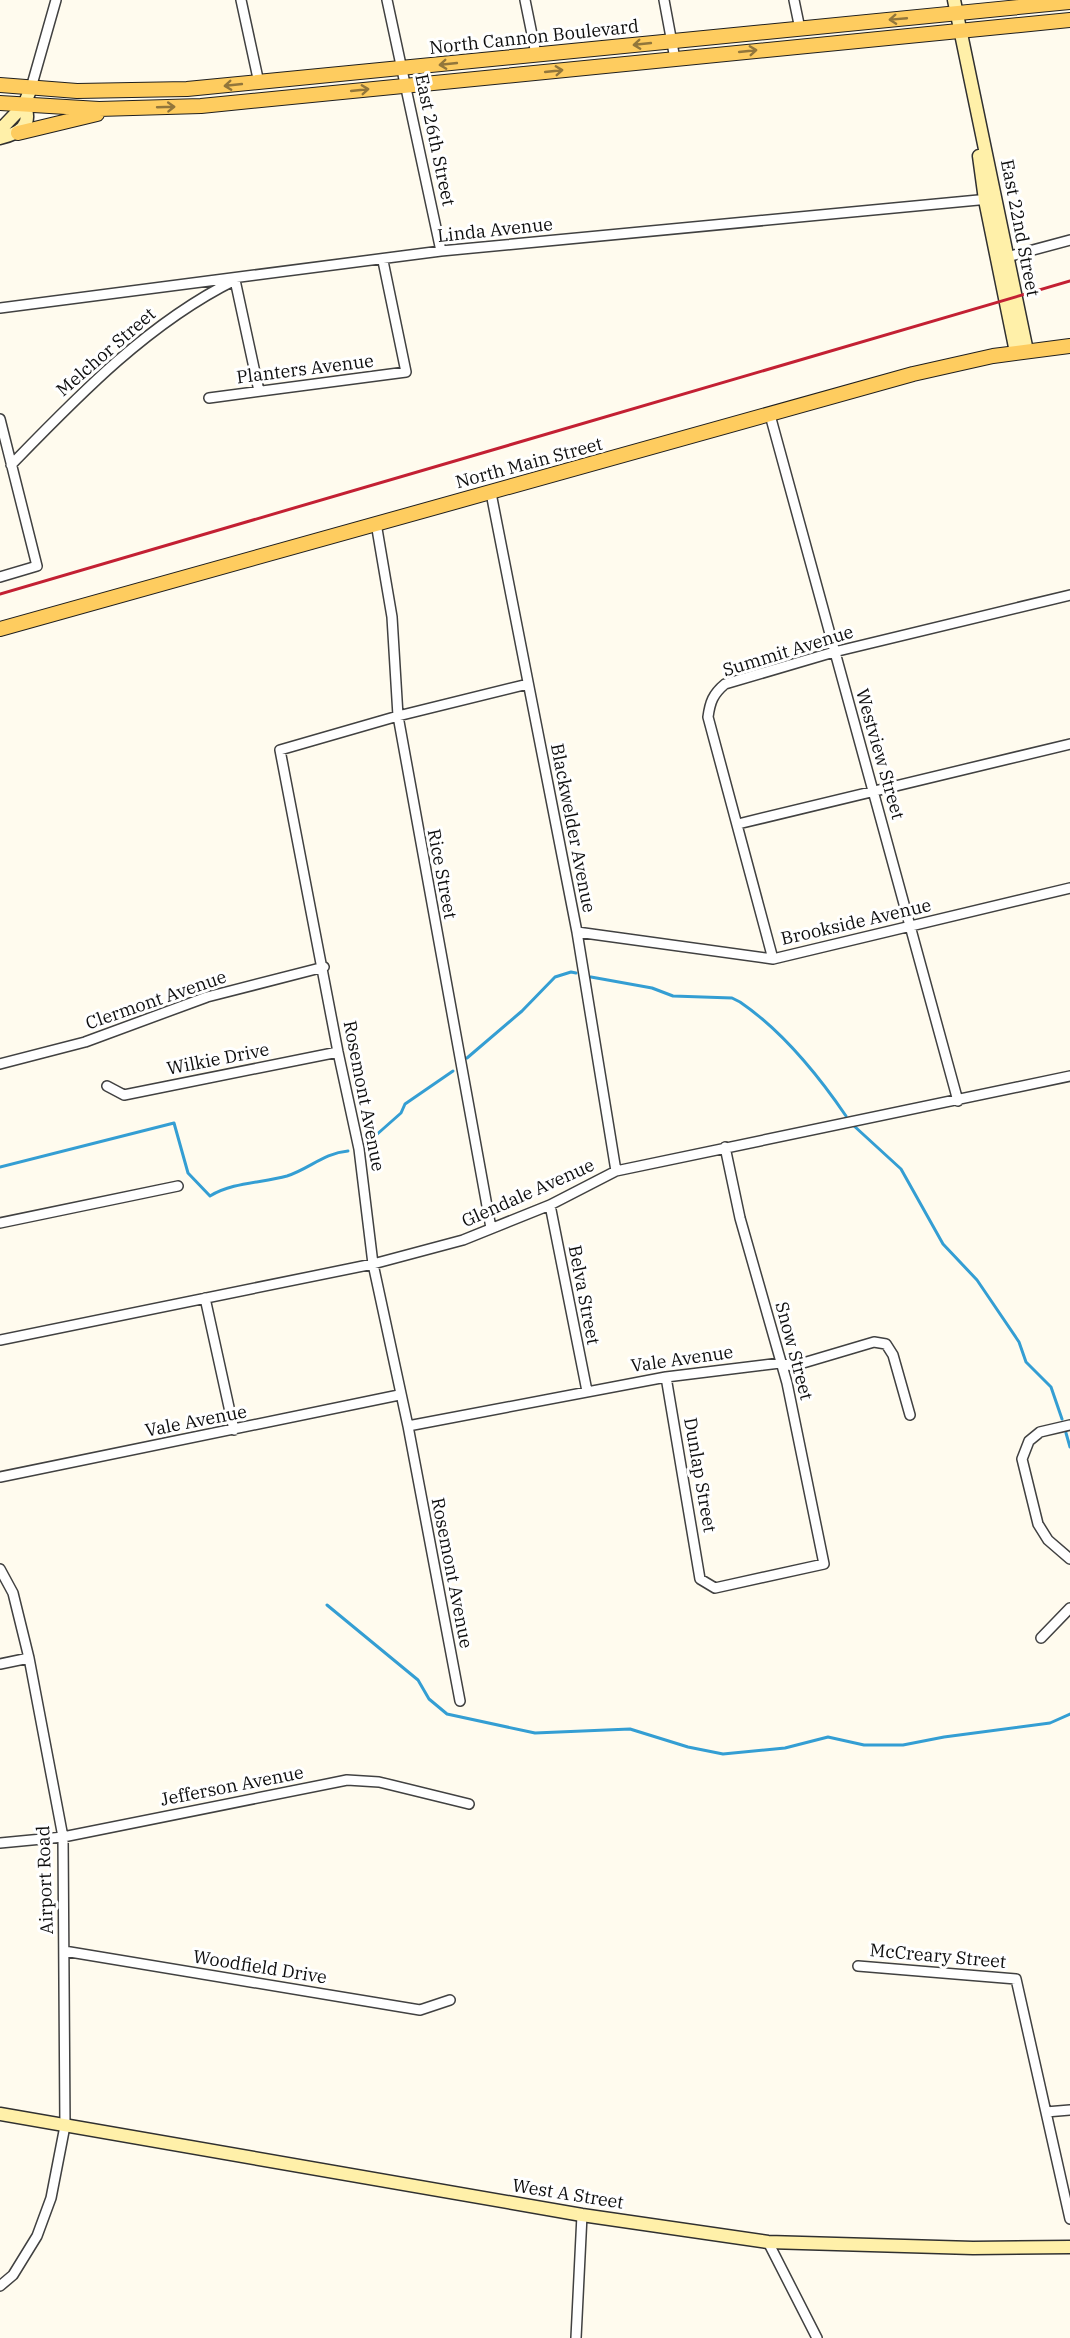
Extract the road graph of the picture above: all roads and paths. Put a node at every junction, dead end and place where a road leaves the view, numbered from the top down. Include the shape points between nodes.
1 (56, 0) edge
2 (241, 0) edge
3 (387, 0) edge
4 (525, 0) edge
5 (664, 0) edge
6 (794, 0) edge
7 (1070, 2) edge
8 (955, 7) edge
9 (1070, 20) edge
10 (800, 29) junction
11 (960, 30) junction
12 (672, 41) junction
13 (536, 54) junction
14 (675, 59) junction
15 (403, 68) junction
16 (259, 83) junction
17 (0, 85) edge
18 (407, 85) junction
19 (31, 88) junction
20 (0, 103) edge
21 (24, 105) junction
22 (127, 108) junction
23 (0, 130) edge
24 (18, 133) junction
25 (0, 138) edge
26 (990, 199) junction
27 (1070, 240) edge
28 (441, 251) junction
29 (1007, 257) junction
30 (383, 261) junction
31 (235, 280) junction
32 (0, 308) edge
33 (1070, 346) edge
34 (1022, 351) junction
35 (259, 391) junction
36 (209, 398) dead end
37 (770, 416) junction
38 (0, 419) edge
39 (11, 465) junction
40 (491, 492) junction
41 (376, 524) junction
42 (0, 577) edge
43 (1070, 596) edge
44 (0, 629) edge
45 (834, 652) junction
46 (528, 684) junction
47 (398, 716) junction
48 (1070, 744) edge
49 (873, 791) junction
50 (738, 824) junction
51 (1070, 888) edge
52 (911, 927) junction
53 (576, 932) junction
54 (773, 959) junction
55 (324, 967) junction
56 (338, 1052) junction
57 (0, 1064) edge
58 (1070, 1076) edge
59 (107, 1086) dead end
60 (958, 1101) junction
61 (725, 1148) junction
62 (616, 1171) junction
63 (178, 1186) dead end
64 (550, 1205) junction
65 (0, 1223) edge
66 (491, 1228) junction
67 (374, 1264) junction
68 (205, 1298) junction
69 (0, 1340) edge
70 (780, 1363) junction
71 (666, 1377) junction
72 (587, 1391) junction
73 (399, 1395) junction
74 (910, 1415) dead end
75 (1070, 1425) edge
76 (408, 1426) junction
77 (234, 1430) junction
78 (0, 1477) edge
79 (1070, 1559) edge
80 (0, 1569) edge
81 (700, 1579) joint
82 (1070, 1608) edge
83 (1041, 1638) dead end
84 (29, 1658) junction
85 (0, 1664) edge
86 (460, 1701) dead end
87 (470, 1804) dead end
88 (63, 1837) junction
89 (0, 1843) edge
90 (64, 1951) junction
91 (858, 1966) dead end
92 (450, 2000) dead end
93 (1070, 2110) edge
94 (1046, 2112) junction
95 (0, 2114) edge
96 (65, 2126) junction
97 (582, 2215) junction
98 (1070, 2219) edge
99 (768, 2242) junction
100 (1070, 2247) edge
101 (0, 2286) edge
102 (576, 2338) edge
103 (817, 2338) edge

1 - 19 street
2 - 16 street
3 - 15 street, East 26th Street
4 - 13 street
5 - 12 street
6 - 10 street
7 - 8 main road, North Cannon Boulevard
8 -> 10 main road, North Cannon Boulevard
8 - 11 street, East 22nd Street
9 - 11 main road, North Cannon Boulevard
10 - 12 main road, North Cannon Boulevard
14 -> 11 main road, North Cannon Boulevard
11 - 26 street, East 22nd Street
12 -> 13 main road, North Cannon Boulevard
12 - 14 street
13 -> 15 main road, North Cannon Boulevard
18 -> 14 main road, North Cannon Boulevard
15 - 16 main road, North Cannon Boulevard
15 - 18 street, East 26th Street
16 -> 19 main road, North Cannon Boulevard via 145,91
17 - 19 main road, North Cannon Boulevard
22 -> 18 main road, North Cannon Boulevard via 201,106
18 - 28 street, East 26th Street
19 - 21 street
20 - 21 main road, North Cannon Boulevard
21 - 22 main road, North Cannon Boulevard
21 - 23 street
21 - 24 street via 27,119
22 - 24 main road
24 - 25 street
26 - 28 street, Linda Avenue
26 - 29 street, East 22nd Street
26 - 34 street, East 22nd Street
27 - 29 street
28 - 30 street, Linda Avenue
29 - 34 street, East 22nd Street
30 - 31 street, Linda Avenue
30 - 35 street, Planters Avenue via 406,372
31 - 32 street, Linda Avenue
31 - 35 street
31 - 39 street, Melchor Street via 184,308 148,335 57,417
33 - 34 main road, North Main Street
34 - 37 main road, North Main Street via 914,374
35 - 36 street, Planters Avenue
37 - 40 main road, North Main Street
37 - 45 street, Westview Street
38 - 39 street
39 - 42 street via 37,566
40 - 41 main road, North Main Street
40 - 46 street, Blackwelder Avenue
41 - 44 main road, North Main Street
41 - 47 street, Rice Street via 392,617
43 - 45 street, Summit Avenue
45 - 49 street, Westview Street
45 - 50 street, Summit Avenue via 725,684 710,701 708,717
46 - 47 street, Rosemont Avenue
46 - 53 street, Blackwelder Avenue
47 - 55 street, Rosemont Avenue via 280,750
47 - 66 street, Rice Street
48 - 49 street
49 - 50 street
49 - 52 street, Westview Street
50 - 54 street, Summit Avenue
51 - 52 street, Brookside Avenue
52 - 54 street, Brookside Avenue
52 - 60 street, Westview Street
53 - 54 street, Brookside Avenue
53 - 62 street, Blackwelder Avenue
55 - 56 street, Rosemont Avenue
55 - 57 street, Clermont Avenue via 207,997 84,1042
56 - 59 street, Wilkie Drive via 124,1095
56 - 67 street, Rosemont Avenue via 359,1149
58 - 60 street, Glendale Avenue
60 - 61 street, Glendale Avenue
61 - 62 street, Glendale Avenue
61 - 70 street, Snow Street
62 - 64 street, Glendale Avenue
63 - 65 street
64 - 66 street, Glendale Avenue
64 - 72 street, Belva Street
66 - 67 street, Glendale Avenue via 463,1240
67 - 68 street, Glendale Avenue
67 - 73 street, Rosemont Avenue
68 - 69 street, Glendale Avenue
68 - 77 street
70 - 71 street, Vale Avenue
70 - 74 street, Vale Avenue via 793,1366 874,1342 886,1344 893,1355
70 - 81 street, Snow Street via 808,1473 824,1564 715,1588
71 - 72 street, Vale Avenue
71 - 81 street, Dunlap Street
72 - 76 street, Vale Avenue
73 - 76 street, Rosemont Avenue
73 - 77 street, Vale Avenue
75 - 79 street via 1040,1431 1029,1441 1022,1459 1038,1524 1048,1540
76 - 86 street, Rosemont Avenue
77 - 78 street, Vale Avenue
80 - 84 street, Airport Road via 13,1593
82 - 83 street
84 - 85 street
84 - 88 street, Airport Road
87 - 88 street, Jefferson Avenue via 379,1782 347,1780
88 - 89 street, Jefferson Avenue
88 - 90 street, Airport Road
90 - 92 street, Woodfield Drive via 420,2010
90 - 96 street, Airport Road
91 - 94 street, McCreary Street via 1016,1979
93 - 94 street
94 - 98 street
95 - 96 street, West A Street
96 - 97 street, West A Street
96 - 101 street, Airport Road via 51,2198 37,2236 13,2275
97 - 99 street, West A Street
97 - 102 street
99 - 100 street, West A Street
99 - 103 street

